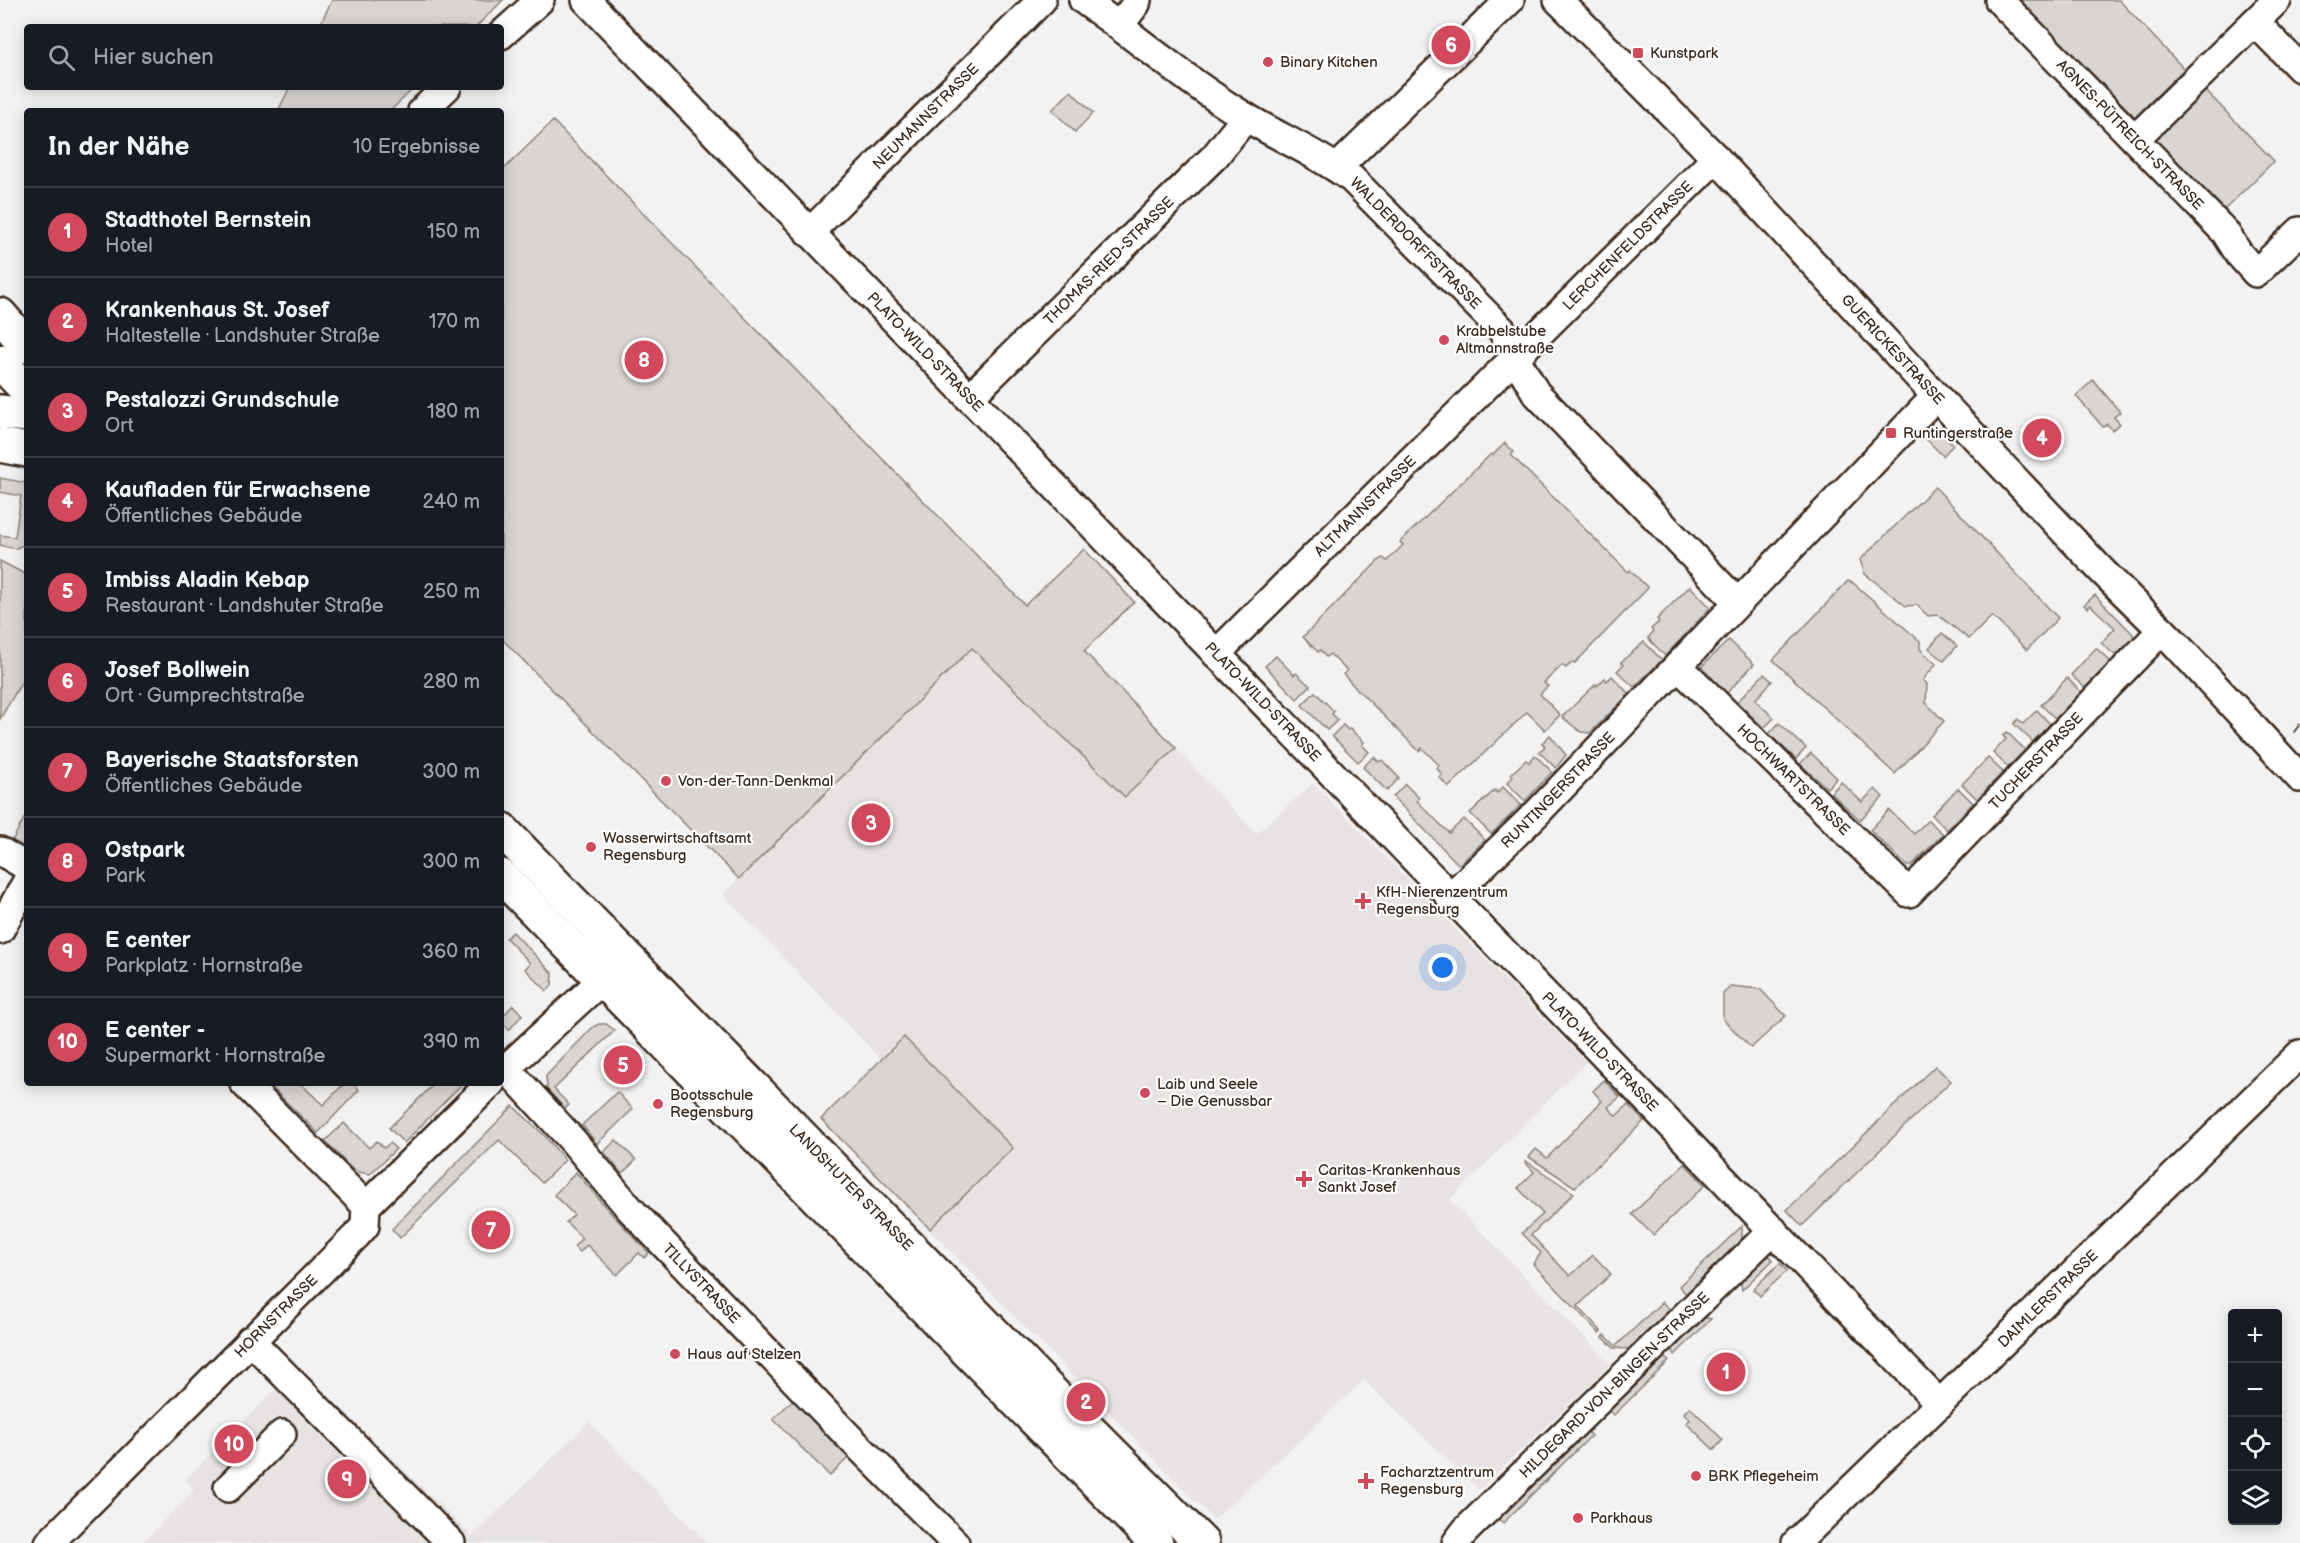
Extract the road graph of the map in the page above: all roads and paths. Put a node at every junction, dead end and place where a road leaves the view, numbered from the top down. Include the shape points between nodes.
1 (540, 0) edge
2 (586, 0) edge
3 (1042, 0) edge
4 (1083, 0) edge
5 (1137, 0) edge
6 (1510, 0) edge
7 (1558, 0) edge
8 (1999, 0) edge
9 (2277, 0) edge
10 (2255, 22) junction
11 (1119, 26) junction
12 (504, 32) edge
13 (2300, 68) edge
14 (444, 90) edge
15 (425, 108) edge
16 (1246, 117) junction
17 (2135, 139) junction
18 (1716, 158) junction
19 (1337, 168) junction
20 (2300, 231) edge
21 (809, 233) junction
22 (0, 315) edge
23 (24, 343) edge
24 (1515, 357) junction
25 (0, 362) edge
26 (24, 387) edge
27 (1936, 396) junction
28 (969, 399) junction
29 (0, 412) edge
30 (24, 415) edge
31 (0, 445) edge
32 (24, 449) edge
33 (1737, 602) junction
34 (2162, 630) junction
35 (1216, 654) junction
36 (1678, 666) junction
37 (2300, 778) edge
38 (504, 832) edge
39 (0, 851) edge
40 (24, 865) edge
41 (504, 879) edge
42 (24, 886) edge
43 (1909, 893) joint
44 (1450, 897) junction
45 (0, 930) edge
46 (626, 957) junction
47 (603, 979) junction
48 (2300, 1054) edge
49 (504, 1070) edge
50 (504, 1079) edge
51 (247, 1086) edge
52 (488, 1086) edge
53 (366, 1206) junction
54 (1773, 1230) junction
55 (250, 1340) junction
56 (1940, 1404) junction
57 (282, 1434) dead end
58 (228, 1488) dead end
59 (49, 1543) edge
60 (451, 1543) edge
61 (955, 1543) edge
62 (1156, 1543) edge
63 (1202, 1543) edge
64 (1456, 1543) edge
65 (1796, 1543) edge

1 - 12 street
2 - 21 street, PLATO-WILD-STRASSE
3 - 21 street, NEUMANNSTRASSE
4 - 11 street, WALDERDORFFSTRASSE
5 - 11 street
6 - 19 street
7 - 18 street, GUERICKESTRASSE
8 - 17 street, AGNES-PÜTREICH-STRASSE
9 - 10 street
10 - 13 street
10 - 17 street
11 - 16 street, WALDERDORFFSTRASSE
14 - 15 street
16 - 19 street, WALDERDORFFSTRASSE
16 - 28 street, THOMAS-RIED-STRASSE via 1215,156
17 - 20 street, AGNES-PÜTREICH-STRASSE via 2225,232 2256,273
18 - 24 street, LERCHENFELDSTRASSE
18 - 27 street, GUERICKESTRASSE
19 - 24 street, WALDERDORFFSTRASSE via 1502,330
21 - 28 street, PLATO-WILD-STRASSE
22 - 23 main road
24 - 33 street, WALDERDORFFSTRASSE via 1536,393
24 - 35 street, ALTMANNSTRASSE
25 - 26 main road
27 - 33 street, RUNTINGERSTRASSE
27 - 34 street, GUERICKESTRASSE
28 - 35 street, PLATO-WILD-STRASSE
29 - 30 main road
31 - 32 main road
33 - 36 street, RUNTINGERSTRASSE
34 - 37 street, GUERICKESTRASSE
34 - 43 street, TUCHERSTRASSE
35 - 44 street, PLATO-WILD-STRASSE
36 - 43 street, HOCHWARTSTRASSE
36 - 44 street, RUNTINGERSTRASSE
38 - 46 main road, LANDSHUTER STRASSE
39 - 40 street
41 - 47 main road
42 - 45 street
44 - 54 street, PLATO-WILD-STRASSE
46 - 47 street, HORNSTRASSE
46 - 63 main road, LANDSHUTER STRASSE
47 - 49 street, HORNSTRASSE
47 - 62 main road
48 - 56 street, DAIMLERSTRASSE
50 - 61 street, TILLYSTRASSE via 574,1142 630,1209
51 - 53 street
52 - 53 street, HORNSTRASSE
53 - 55 street, HORNSTRASSE via 365,1226
54 - 56 street, PLATO-WILD-STRASSE
54 - 64 street, HILDEGARD-VON-BINGEN-STRASSE
55 - 59 street, HORNSTRASSE
55 - 60 street
56 - 65 street, DAIMLERSTRASSE
57 - 58 street

